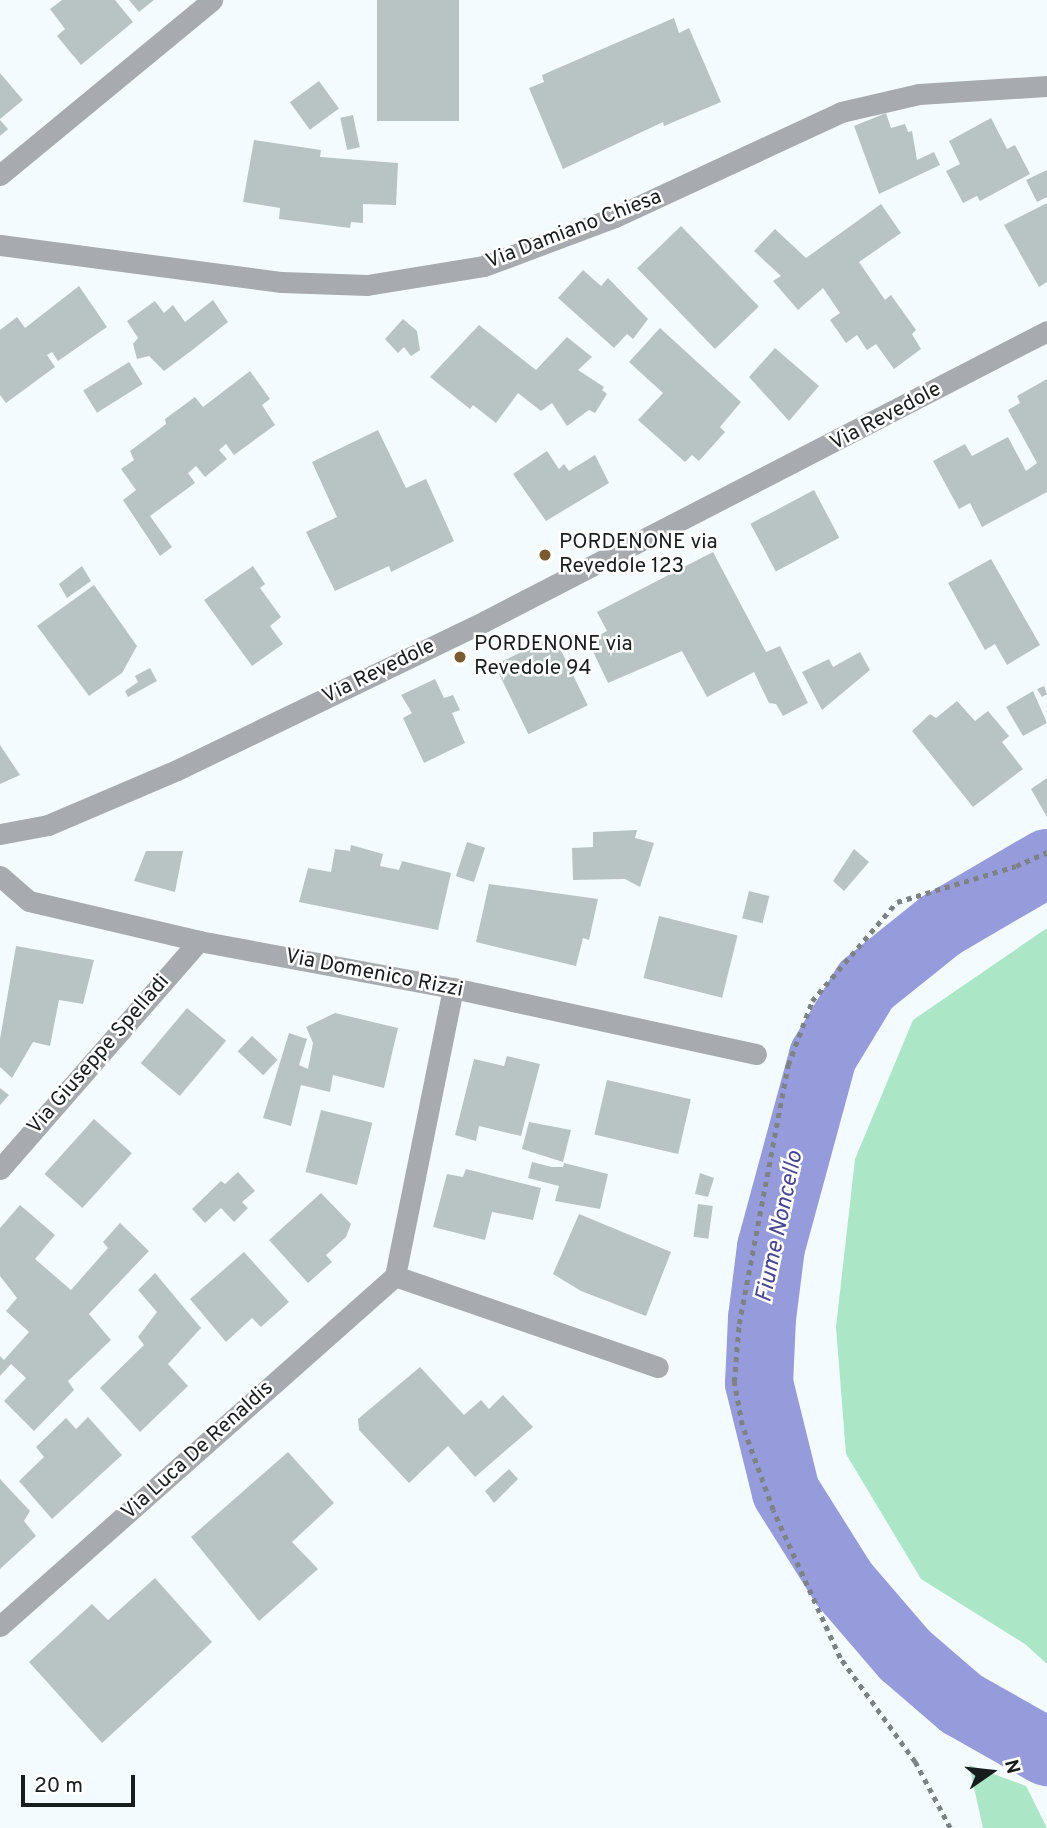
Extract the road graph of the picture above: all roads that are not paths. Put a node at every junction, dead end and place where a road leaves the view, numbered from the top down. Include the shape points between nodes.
1 (212, 0) edge
2 (1047, 86) edge
3 (0, 175) edge
4 (0, 245) edge
5 (1047, 331) edge
6 (0, 834) edge
7 (0, 876) edge
8 (199, 941) junction
9 (453, 988) junction
10 (756, 1054) dead end
11 (0, 1169) edge
12 (395, 1276) junction
13 (657, 1367) dead end
14 (0, 1626) edge

1 - 3 street
2 - 4 street, Via Damiano Chiesa via 919,94 841,112 615,217 484,267 367,285 282,282
5 - 6 street, Via Revedole via 498,615 177,770 48,825
7 - 8 street, Via Domenico Rizzi via 29,901
8 - 9 street, Via Domenico Rizzi
8 - 11 street, Via Giuseppe Spelladi
9 - 10 street, Via Domenico Rizzi
9 - 12 street
12 - 13 street
12 - 14 street, Via Luca De Renaldis

